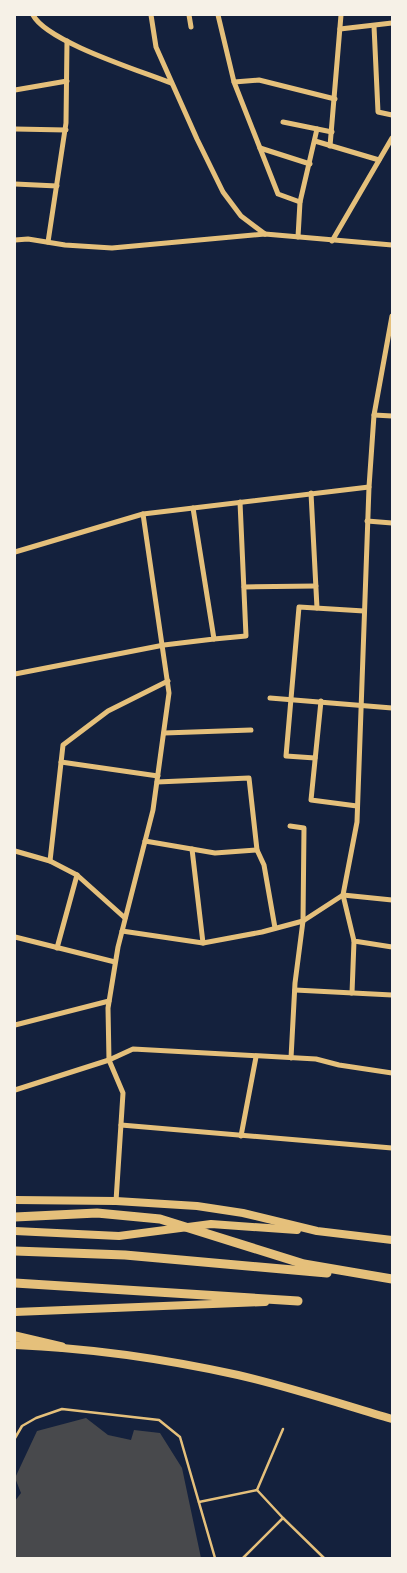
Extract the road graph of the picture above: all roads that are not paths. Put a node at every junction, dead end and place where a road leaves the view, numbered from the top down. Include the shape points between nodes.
1 (33, 15) edge
2 (151, 15) edge
3 (189, 15) edge
4 (218, 15) edge
5 (341, 15) edge
6 (392, 23) edge
7 (374, 26) junction
8 (191, 27) dead end
9 (340, 29) junction
10 (67, 41) junction
11 (67, 81) junction
12 (234, 82) junction
13 (172, 83) junction
14 (15, 90) edge
15 (335, 99) junction
16 (392, 115) edge
17 (283, 122) dead end
18 (317, 128) junction
19 (15, 129) edge
20 (66, 130) junction
21 (332, 132) junction
22 (392, 138) edge
23 (315, 141) junction
24 (330, 146) junction
25 (260, 148) junction
26 (379, 160) junction
27 (310, 164) junction
28 (15, 184) edge
29 (57, 186) junction
30 (300, 202) junction
31 (265, 234) junction
32 (298, 237) junction
33 (15, 240) edge
34 (332, 241) junction
35 (48, 242) junction
36 (392, 245) edge
37 (392, 316) edge
38 (374, 415) junction
39 (392, 416) edge
40 (369, 486) junction
41 (311, 494) junction
42 (240, 502) junction
43 (193, 508) junction
44 (142, 514) junction
45 (367, 521) junction
46 (392, 523) edge
47 (15, 552) edge
48 (316, 586) junction
49 (244, 587) junction
50 (317, 608) junction
51 (364, 611) junction
52 (214, 639) junction
53 (164, 645) junction
54 (15, 674) edge
55 (168, 681) junction
56 (270, 698) dead end
57 (290, 700) junction
58 (321, 702) junction
59 (360, 704) junction
60 (392, 708) edge
61 (251, 730) dead end
62 (164, 733) junction
63 (315, 758) junction
64 (61, 762) junction
65 (158, 779) junction
66 (357, 806) junction
67 (290, 826) dead end
68 (145, 841) junction
69 (192, 850) junction
70 (257, 850) junction
71 (15, 851) edge
72 (50, 861) junction
73 (77, 875) junction
74 (343, 895) junction
75 (392, 900) edge
76 (125, 918) junction
77 (303, 921) junction
78 (275, 928) junction
79 (122, 931) junction
80 (15, 937) edge
81 (354, 941) junction
82 (202, 943) junction
83 (392, 947) edge
84 (57, 948) junction
85 (392, 953) edge
86 (115, 962) junction
87 (295, 990) junction
88 (352, 993) junction
89 (392, 994) edge
90 (109, 1001) junction
91 (15, 1025) edge
92 (256, 1057) junction
93 (291, 1058) junction
94 (109, 1060) junction
95 (392, 1073) edge
96 (15, 1090) edge
97 (121, 1124) junction
98 (241, 1136) junction
99 (392, 1148) edge
100 (15, 1200) edge
101 (116, 1201) junction
102 (15, 1217) edge
103 (15, 1231) edge
104 (317, 1231) junction
105 (392, 1240) edge
106 (15, 1251) edge
107 (392, 1279) edge
108 (15, 1283) edge
109 (298, 1301) joint
110 (15, 1312) edge
111 (15, 1336) edge
112 (15, 1345) edge
113 (62, 1347) junction
114 (392, 1419) edge
115 (282, 1429) dead end
116 (15, 1438) edge
117 (257, 1490) junction
118 (199, 1502) junction
119 (283, 1518) junction
120 (215, 1558) edge
121 (243, 1558) edge
122 (324, 1558) edge

1 - 10 street via 37,22
2 - 13 street via 156,47
3 - 8 street
4 - 12 street
5 - 9 street
6 - 7 street
7 - 9 street
7 - 16 street via 378,112
9 - 15 street
10 - 11 street
10 - 13 street
11 - 14 street
11 - 20 street
12 - 15 street via 259,80
12 - 25 street
13 - 31 street via 223,192 241,216
15 - 21 street
17 - 18 street
18 - 21 street
18 - 23 street
19 - 20 street
20 - 29 street
21 - 24 street
22 - 26 street
23 - 24 street
23 - 27 street
24 - 26 street
25 - 27 street
25 - 30 street via 278,194
26 - 34 street
27 - 30 street
28 - 29 street
29 - 35 street
30 - 32 street
31 - 32 street
31 - 35 street via 112,248
32 - 34 street
33 - 35 street
34 - 36 street
37 - 38 street
38 - 39 street
38 - 40 street
40 - 41 street
40 - 45 street
41 - 42 street
41 - 48 street
42 - 43 street
42 - 49 street
43 - 44 street
43 - 52 street
44 - 47 street
44 - 53 street
45 - 46 street
45 - 51 street
48 - 49 street
48 - 50 street
49 - 52 street via 246,636
50 - 51 street
50 - 57 street via 299,607
51 - 59 street
52 - 53 street
53 - 54 street
53 - 55 street
55 - 62 street
55 - 64 street via 108,711 63,745
56 - 57 street
57 - 58 street
57 - 63 street via 286,756
58 - 59 street
58 - 63 street
59 - 60 street
59 - 66 street
61 - 62 street
62 - 65 street
63 - 66 street via 311,800
64 - 65 street
64 - 72 street
65 - 68 street
65 - 70 street via 249,778
66 - 74 street
67 - 77 street via 304,828
68 - 69 street
68 - 76 street
69 - 70 street via 215,853
69 - 82 street
70 - 78 street via 264,865
71 - 72 street
72 - 73 street
73 - 76 street
73 - 84 street
74 - 75 street
74 - 77 street
74 - 81 street
76 - 79 street
77 - 78 street
77 - 87 street
78 - 82 street
79 - 82 street
79 - 86 street
80 - 84 street
81 - 83 street
81 - 88 street
83 - 85 street
84 - 86 street
86 - 90 street
87 - 88 street
87 - 93 street
88 - 89 street
90 - 91 street
90 - 94 street
92 - 93 street
92 - 94 street via 133,1049
92 - 98 street
93 - 95 street via 316,1058
94 - 96 street
94 - 97 street via 123,1093
97 - 98 street
97 - 101 street
98 - 99 street
100 - 101 main road
101 - 104 main road via 197,1206 243,1213
102 - 107 highway via 97,1213 160,1219 304,1264
103 - 104 main road via 119,1236 211,1224
104 - 105 main road
106 - 107 highway via 125,1255
108 - 109 highway
109 - 110 main road
111 - 113 highway
112 - 113 main road
113 - 114 main road via 239,1376
115 - 117 lane
116 - 118 lane via 22,1426 62,1409 159,1420 180,1437
117 - 118 lane
117 - 119 lane
118 - 120 lane
119 - 121 lane
119 - 122 lane

